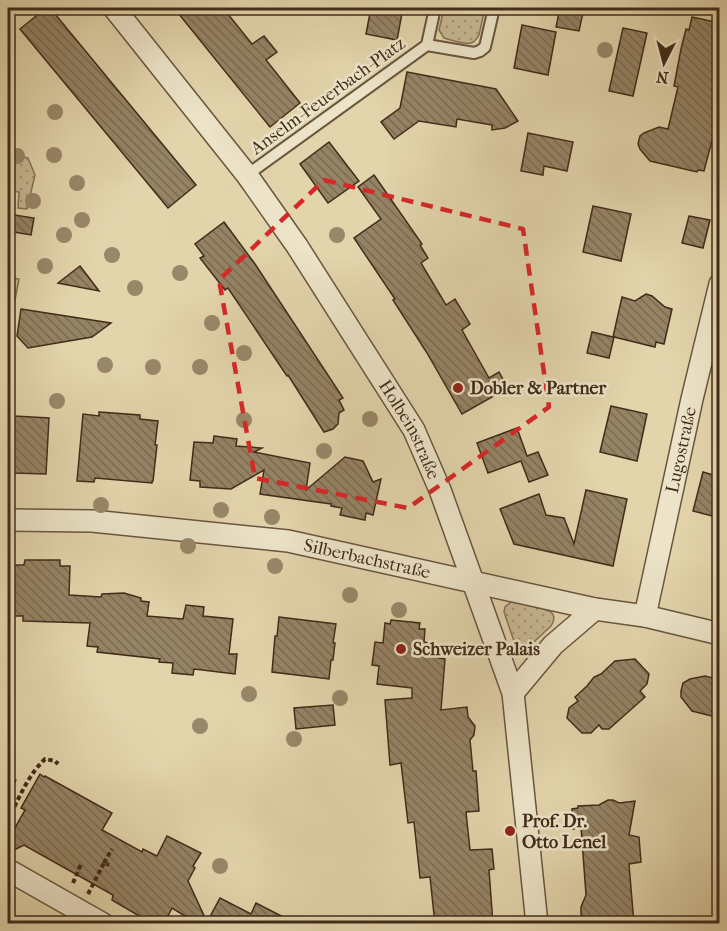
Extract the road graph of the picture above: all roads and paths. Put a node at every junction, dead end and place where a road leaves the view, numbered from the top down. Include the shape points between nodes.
1 (114, 8) edge
2 (435, 8) edge
3 (494, 8) edge
4 (427, 45) junction
5 (248, 175) junction
6 (720, 284) edge
7 (8, 520) edge
8 (472, 582) junction
9 (595, 609) junction
10 (645, 616) junction
11 (720, 634) edge
12 (513, 693) junction
13 (58, 764) dead end
14 (15, 779) dead end
15 (8, 796) edge
16 (8, 820) edge
17 (112, 849) dead end
18 (104, 863) junction
19 (81, 864) dead end
20 (109, 866) dead end
21 (8, 870) edge
22 (78, 874) dead end
23 (82, 911) junction
24 (104, 924) edge
25 (537, 924) edge

1 - 5 street, Holbeinstraße
2 - 4 lane, Anselm-Feuerbach-Platz
3 - 4 lane, Anselm-Feuerbach-Platz via 480,51
4 - 5 lane, Anselm-Feuerbach-Platz
5 - 8 street, Holbeinstraße via 414,430
6 - 10 street, Lugostraße
7 - 8 street, Silberbachstraße via 92,521 288,541
8 - 9 street, Silberbachstraße
8 - 12 street, Holbeinstraße
9 - 10 street, Silberbachstraße
9 - 12 street via 553,645
10 - 11 street, Silberbachstraße
12 - 25 street, Holbeinstraße
13 - 16 path via 45,759 39,764
14 - 15 path
17 - 18 path
18 - 20 path
18 - 23 path
19 - 22 path
21 - 23 street
23 - 24 street

